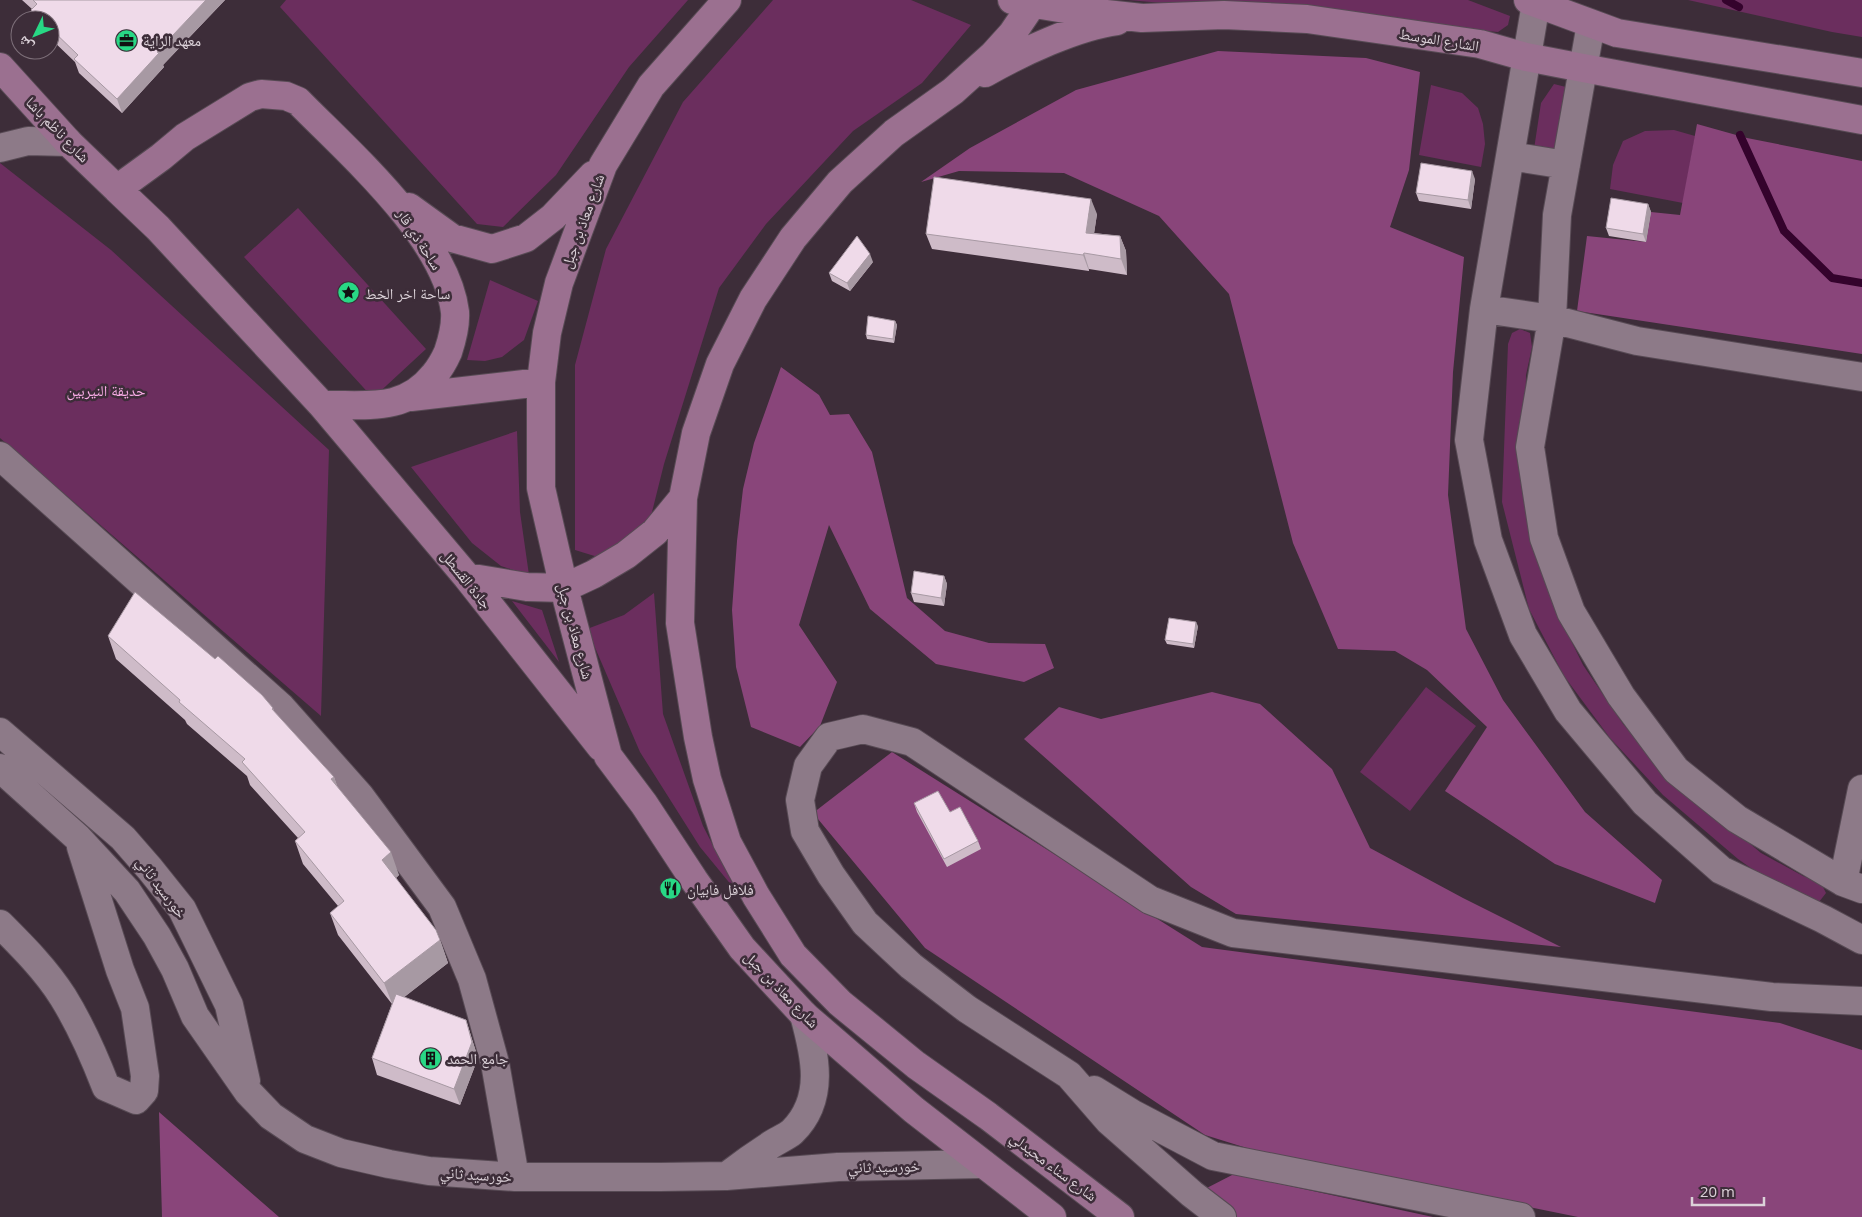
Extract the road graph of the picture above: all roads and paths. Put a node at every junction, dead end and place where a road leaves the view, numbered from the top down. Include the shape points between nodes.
1 (727, 0) edge
2 (1027, 1) edge
3 (1532, 1) edge
4 (1142, 18) junction
5 (1591, 24) junction
6 (1526, 57) junction
7 (0, 66) edge
8 (1583, 68) junction
9 (1862, 73) edge
10 (953, 91) junction
11 (1862, 120) edge
12 (68, 142) junction
13 (0, 148) edge
14 (1510, 156) junction
15 (603, 165) junction
16 (1566, 165) junction
17 (117, 189) junction
18 (386, 191) junction
19 (1484, 309) junction
20 (1552, 319) junction
21 (1862, 377) edge
22 (541, 382) junction
23 (411, 397) junction
24 (322, 405) junction
25 (0, 456) edge
26 (683, 498) junction
27 (467, 577) junction
28 (564, 588) junction
29 (0, 732) edge
30 (608, 756) junction
31 (0, 768) edge
32 (1862, 789) edge
33 (78, 838) junction
34 (1853, 886) edge
35 (0, 924) edge
36 (1862, 940) edge
37 (1862, 1001) edge
38 (804, 1015) junction
39 (1069, 1074) junction
40 (248, 1092) junction
41 (983, 1164) junction
42 (515, 1176) junction
43 (726, 1176) junction
44 (1052, 1217) edge
45 (1120, 1217) edge
46 (1222, 1217) edge
47 (1520, 1217) edge

1 - 15 main road, شارع معاذ بن جبل via 651,86
2 - 4 main road, الشارع الموسط
2 - 10 main road via 1012,34
3 - 5 main road
3 - 6 street
4 - 6 main road, الشارع الموسط via 1224,15 1307,19 1480,44
4 - 10 main road via 1106,22 1053,40 1002,63
5 - 8 street
5 - 9 main road via 1617,33
6 - 8 main road, الشارع الموسط
6 - 14 street
7 - 12 main road, شارع ناظم باشا
8 - 11 main road, الشارع الموسط
8 - 16 street
10 - 26 main road via 894,133 840,182 793,238 753,299 720,364 696,433
12 - 13 street via 28,142
12 - 17 main road, شارع ناظم باشا
14 - 16 street
14 - 19 street
15 - 18 main road via 553,217 526,238 492,249 452,238
15 - 22 main road, شارع معاذ بن جبل via 559,283 547,333
16 - 20 street via 1557,215
17 - 18 main road, ساحة ذي قار via 209,122 250,97 272,94 298,101
17 - 24 main road via 158,228
18 - 23 main road, ساحة ذي قار via 437,262 449,288 455,313 453,338 444,362
19 - 20 street
19 - 36 street via 1469,440 1488,540 1524,635 1568,711 1645,802 1721,870
20 - 21 street via 1637,341
20 - 34 street via 1530,447 1544,538 1571,612 1622,696 1676,770 1737,819
22 - 23 main road
22 - 28 main road, شارع معاذ بن جبل via 541,488
23 - 24 main road, ساحة ذي قار via 389,404
24 - 27 main road, جادة القسطل
25 - 42 street via 281,707 360,796 442,907 472,978 495,1062
26 - 28 main road via 655,532 626,555
26 - 45 main road, شارع سناء محيدلي via 680,624 698,737 707,779 727,842 756,896 793,955 840,1003 916,1065
27 - 28 main road via 527,587
27 - 30 main road, جادة القسطل
28 - 30 main road, شارع معاذ بن جبل
29 - 40 street, خورسيد ثاني via 123,838 182,909 230,1005
30 - 38 main road, شارع معاذ بن جبل via 742,948
31 - 33 street, خورسيد ثاني
32 - 34 street
33 - 35 street via 135,1008 145,1076 144,1091 136,1100 106,1088 85,1037 62,996 26,950
33 - 40 street, خورسيد ثاني via 127,891 175,969 195,1016
37 - 39 street via 1772,997 1233,932 1150,900 912,742 863,728 829,737 808,766 800,800 805,831 853,907 910,966 967,1009
38 - 41 main road, شارع معاذ بن جبل via 914,1110
38 - 43 street via 814,1051 816,1078 803,1118 792,1132
39 - 46 street via 1109,1121
39 - 47 street via 1133,1114 1213,1156
40 - 42 street, خورسيد ثاني via 271,1116 305,1139 341,1153 428,1171
41 - 43 street, خورسيد ثاني via 838,1167
41 - 44 main road
42 - 43 street, خورسيد ثاني

